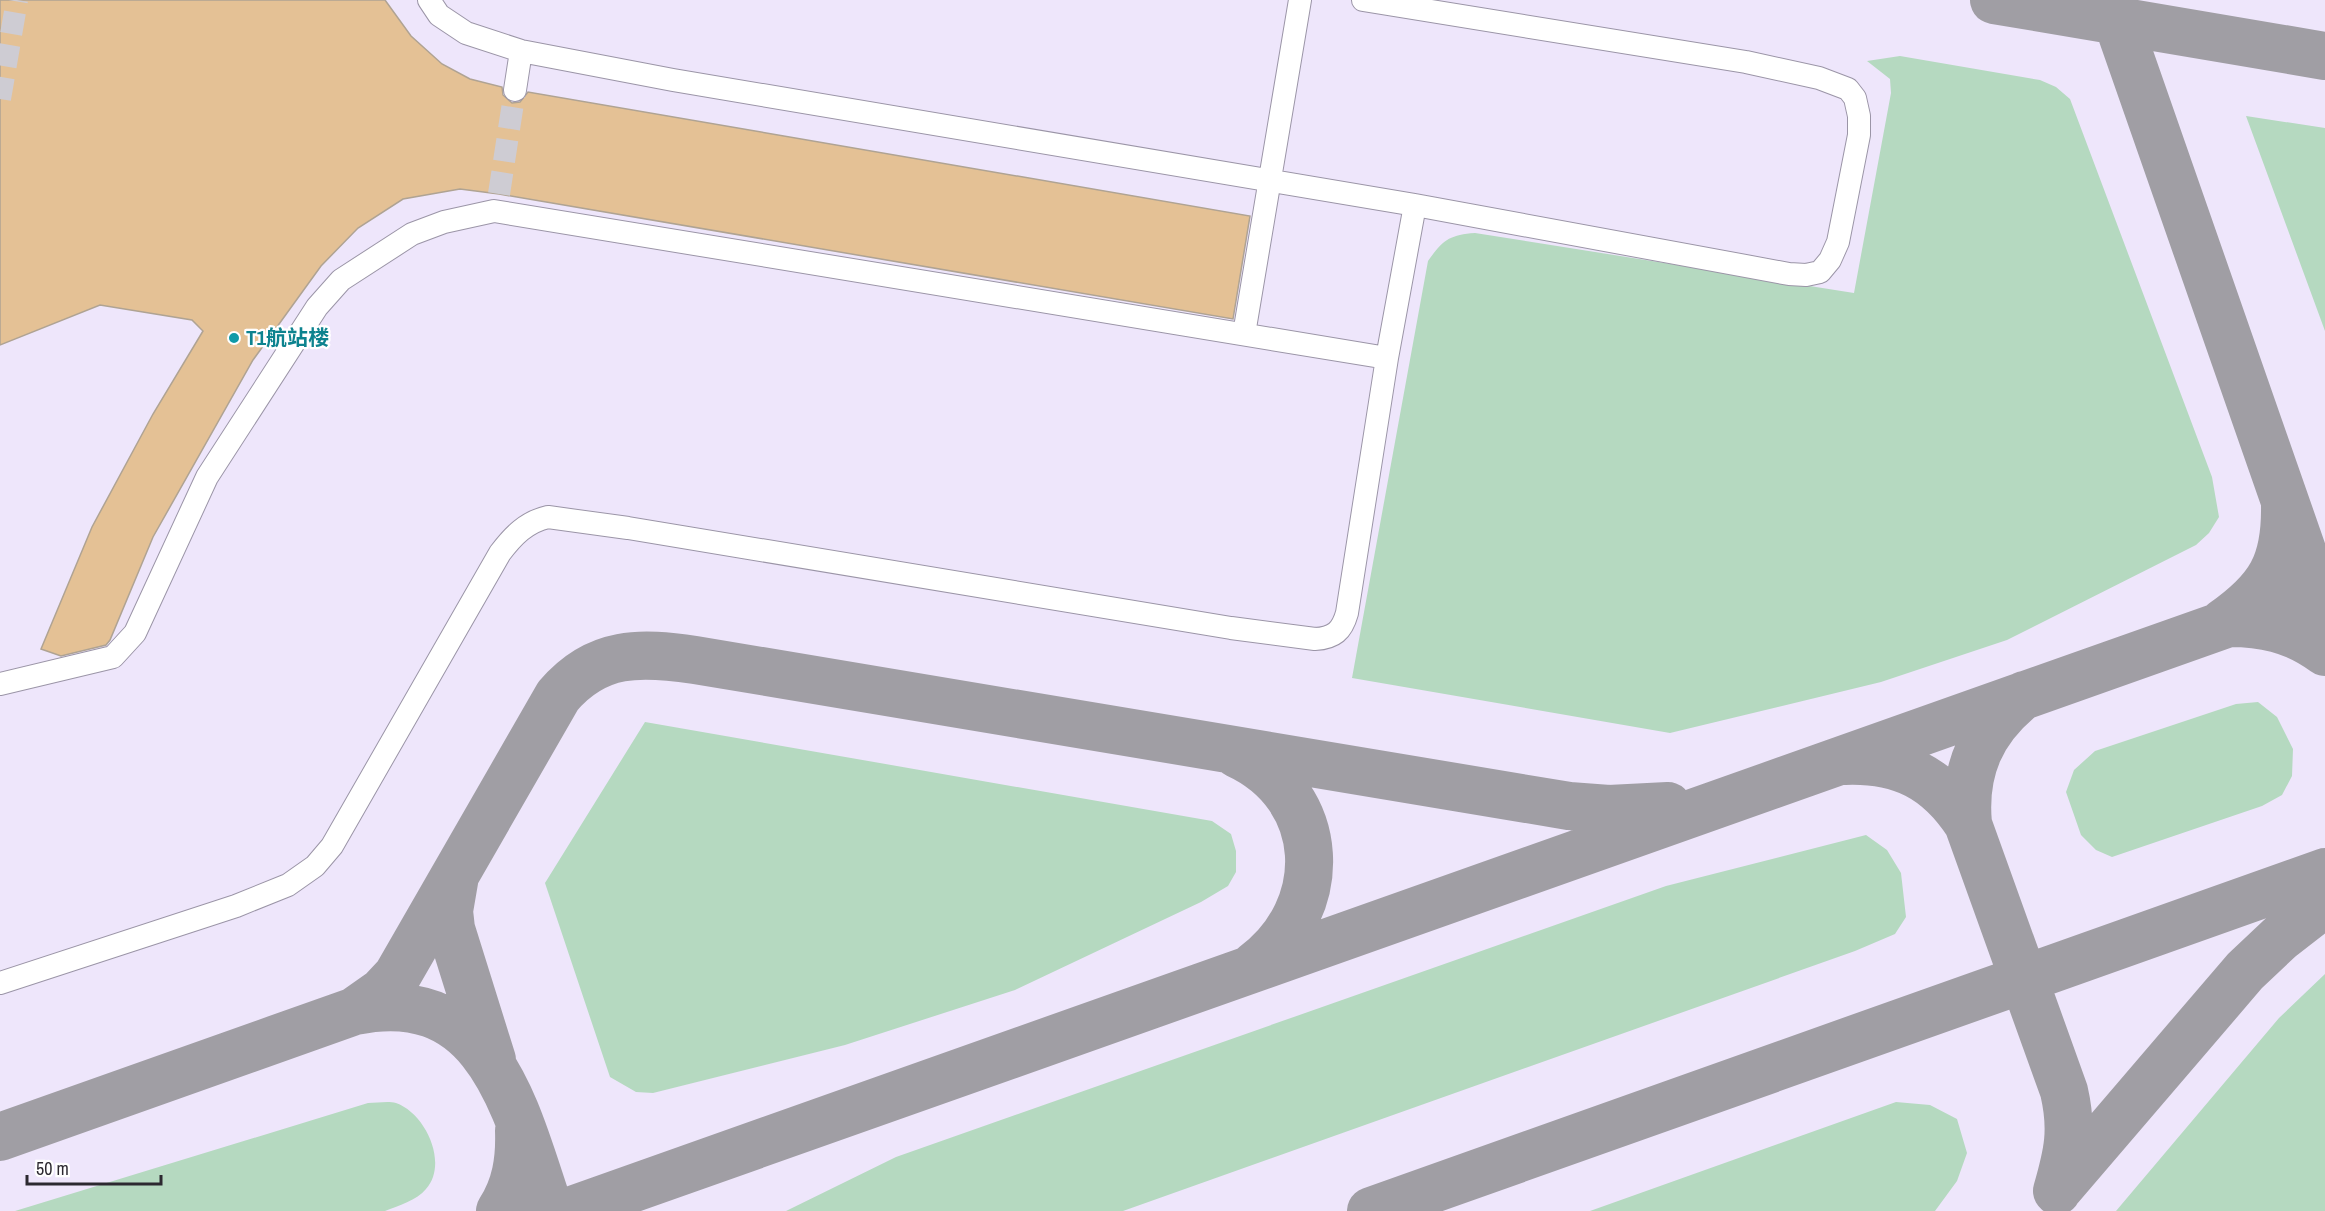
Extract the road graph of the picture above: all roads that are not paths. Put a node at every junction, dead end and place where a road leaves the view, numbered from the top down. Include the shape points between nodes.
1 (429, 0) edge
2 (1300, 0) edge
3 (1363, 0) edge
4 (521, 51) junction
5 (515, 90) tunnel mouth
6 (1271, 180) junction
7 (1415, 205) junction
8 (1244, 334) junction
9 (1387, 358) junction
10 (0, 684) edge
11 (0, 983) edge

1 - 4 lane via 439,15 465,33
2 - 6 lane
3 - 7 lane via 1746,62 1836,83 1848,88 1855,98 1858,135 1838,242 1820,272 1806,275
4 - 5 lane
4 - 6 lane
6 - 7 lane
6 - 8 lane
7 - 9 lane
8 - 9 lane
8 - 10 lane via 497,203 412,234 341,280 317,307 207,477 135,633 113,657
9 - 11 lane via 1347,613 1344,625 1328,639 1231,628 628,528 548,517 536,519 512,538 500,554 332,846 315,866 288,885 236,906

